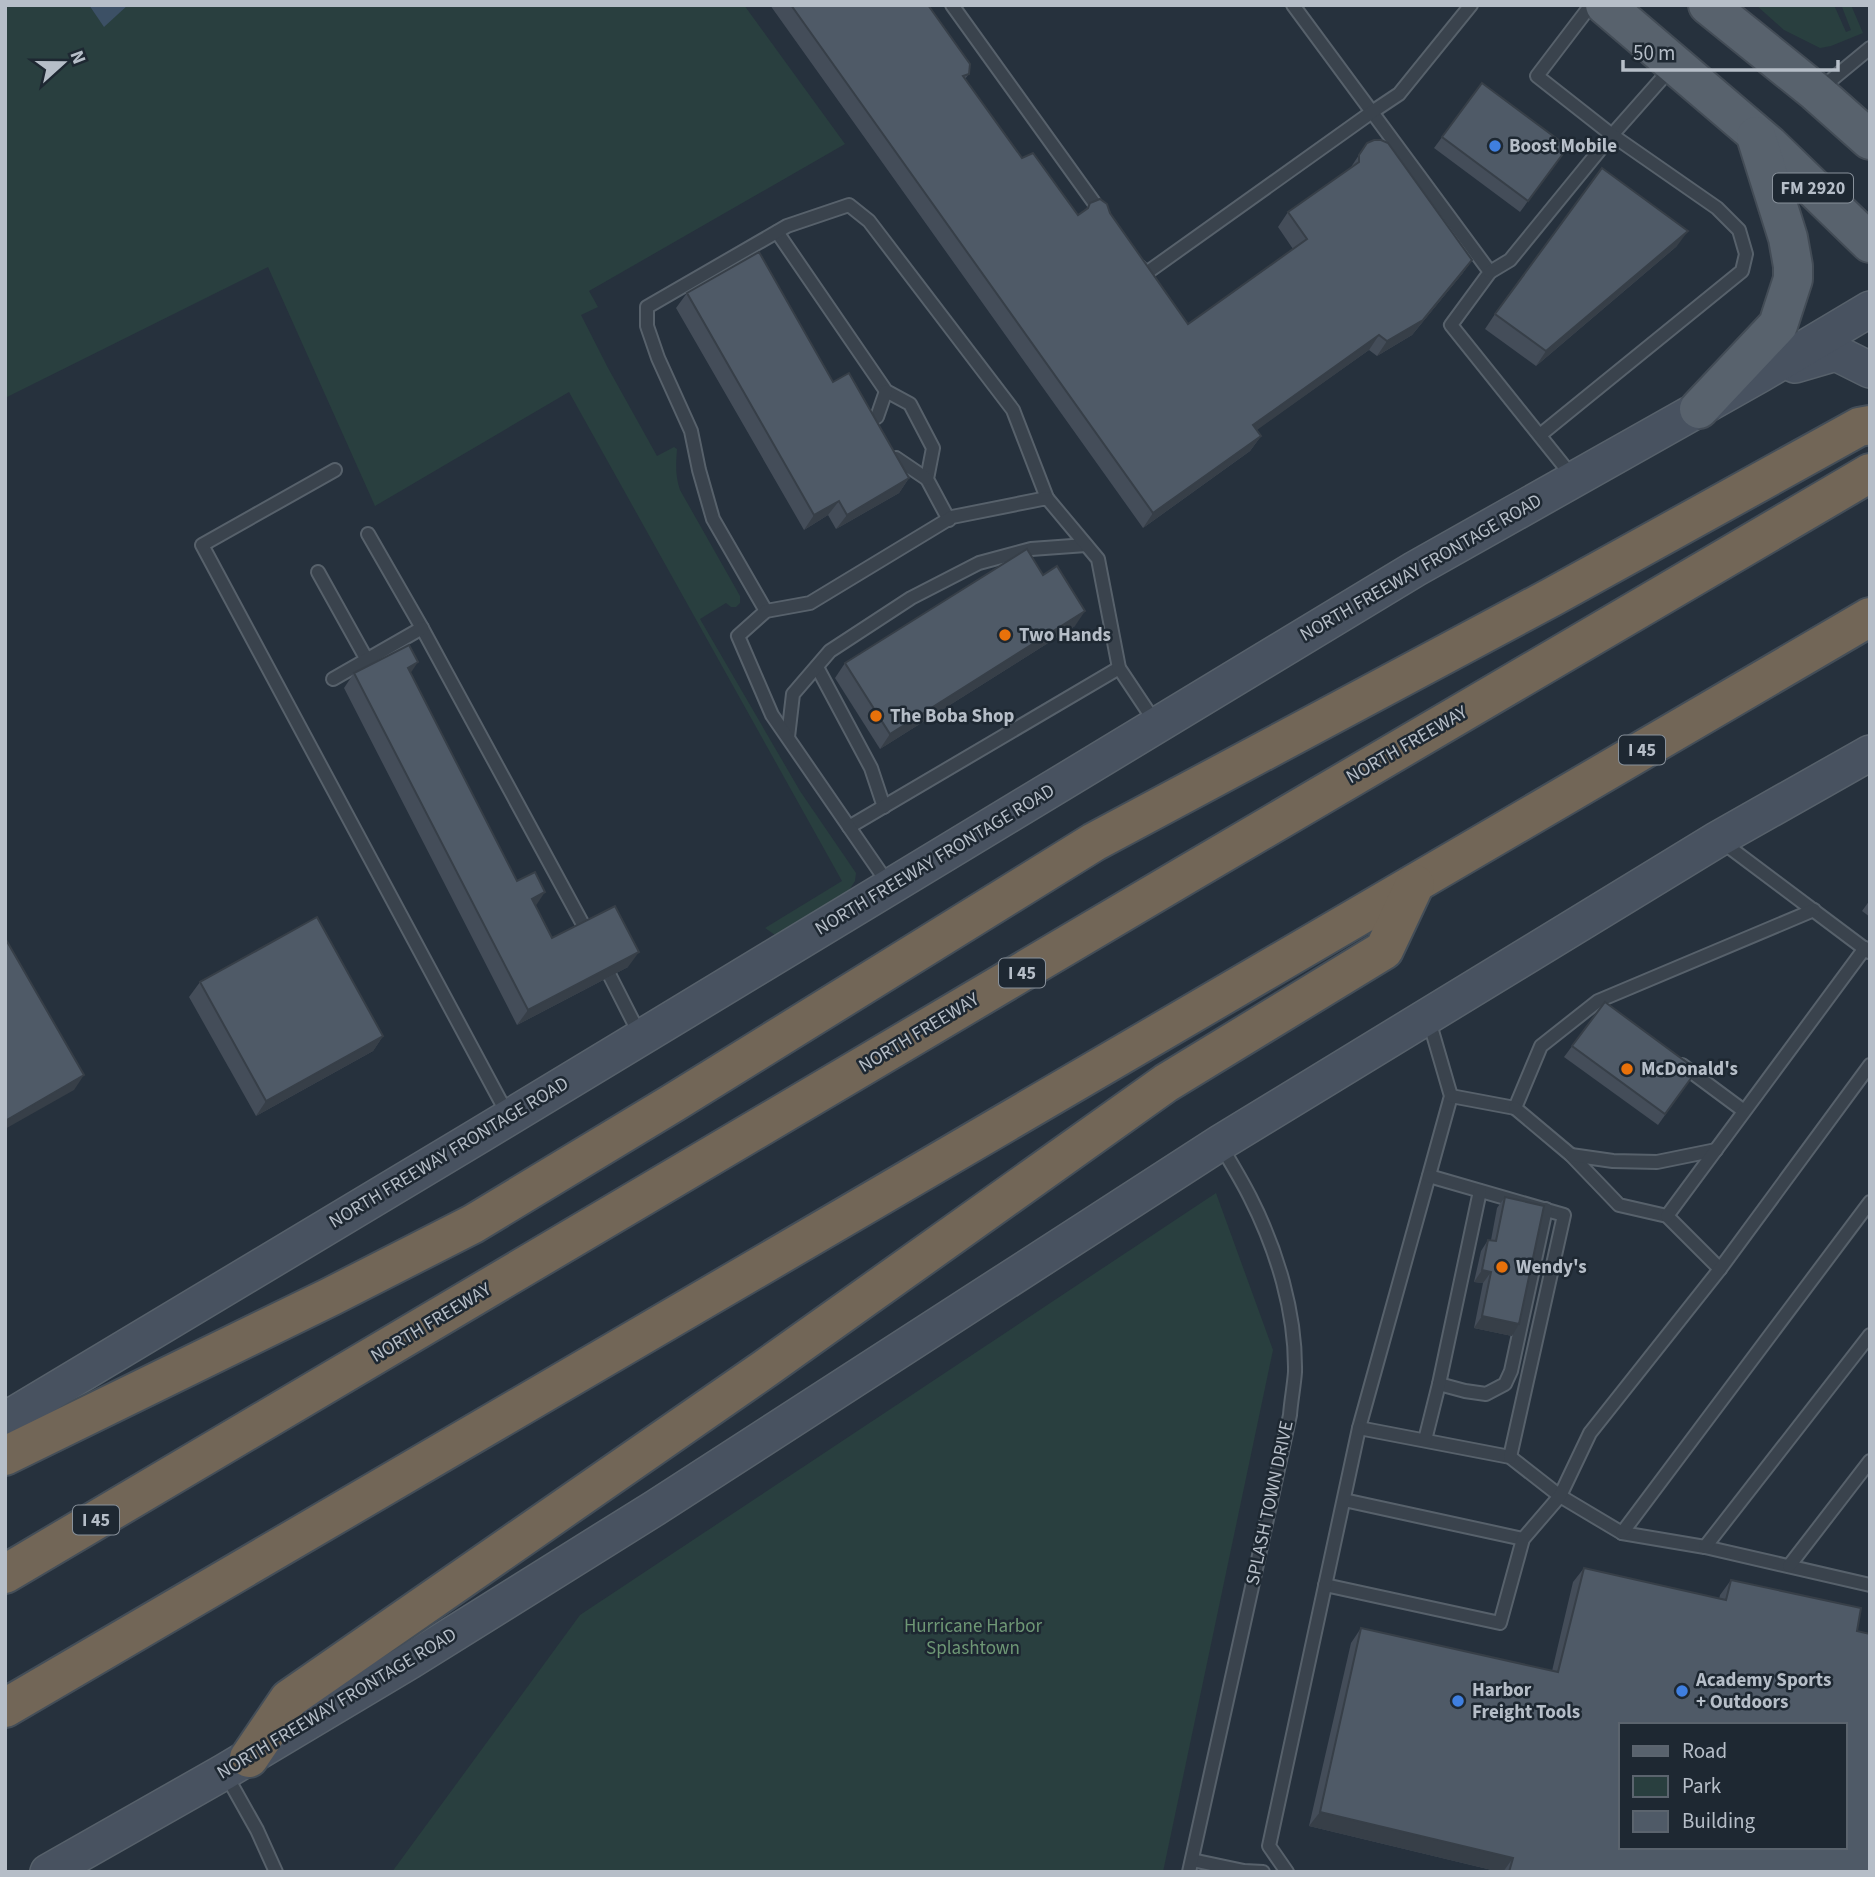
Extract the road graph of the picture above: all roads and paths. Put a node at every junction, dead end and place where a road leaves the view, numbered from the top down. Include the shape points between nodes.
1 (952, 5) edge
2 (1293, 5) edge
3 (1471, 5) edge
4 (1591, 5) edge
5 (1605, 5) edge
6 (1708, 5) edge
7 (1870, 48) edge
8 (1674, 65) junction
9 (1816, 92) junction
10 (1372, 112) junction
11 (1755, 134) junction
12 (1612, 135) junction
13 (1870, 140) edge
14 (1114, 230) edge
15 (777, 232) junction
16 (1870, 243) edge
17 (1129, 252) edge
18 (1490, 272) junction
19 (1870, 309) edge
20 (1870, 370) edge
21 (1760, 374) junction
22 (886, 391) junction
23 (1699, 409) junction
24 (877, 417) edge
25 (1870, 425) edge
26 (1540, 435) junction
27 (896, 458) edge
28 (335, 470) dead end
29 (1864, 477) edge
30 (927, 479) junction
31 (1575, 479) junction
32 (1047, 498) junction
33 (949, 520) junction
34 (368, 534) dead end
35 (1086, 545) junction
36 (318, 572) dead end
37 (766, 611) junction
38 (1870, 617) edge
39 (422, 628) junction
40 (367, 660) junction
41 (817, 667) junction
42 (1119, 668) junction
43 (333, 679) dead end
44 (1157, 725) junction
45 (788, 737) junction
46 (1870, 753) edge
47 (884, 807) junction
48 (849, 827) junction
49 (1717, 839) junction
50 (1415, 884) junction
51 (890, 887) junction
52 (1814, 910) junction
53 (586, 930) edge
54 (1868, 950) edge
55 (610, 976) edge
56 (1428, 1016) junction
57 (642, 1037) junction
58 (1671, 1056) edge
59 (1870, 1065) edge
60 (1451, 1096) junction
61 (1515, 1108) junction
62 (1744, 1111) junction
63 (509, 1118) junction
64 (1220, 1143) junction
65 (1716, 1150) junction
66 (1571, 1155) junction
67 (1429, 1176) junction
68 (1480, 1191) junction
69 (1870, 1202) edge
70 (1546, 1209) junction
71 (1667, 1216) junction
72 (1720, 1269) junction
73 (1870, 1335) edge
74 (1439, 1384) junction
75 (5, 1420) edge
76 (1359, 1428) junction
77 (1425, 1440) junction
78 (5, 1456) edge
79 (1510, 1457) junction
80 (1870, 1461) edge
81 (1560, 1496) junction
82 (1344, 1500) junction
83 (1622, 1533) junction
84 (1522, 1539) junction
85 (1705, 1547) junction
86 (1789, 1566) junction
87 (5, 1574) edge
88 (1325, 1585) junction
89 (1870, 1585) edge
90 (5, 1708) edge
91 (237, 1765) junction
92 (1190, 1866) edge
93 (48, 1872) edge
94 (276, 1872) edge
95 (1263, 1872) edge
96 (1287, 1872) edge

1 - 14 lane
2 - 10 lane
3 - 10 lane via 1399,94
4 - 12 lane via 1537,76
5 - 8 main road, FM 2920
6 - 9 main road
7 - 9 lane
8 - 11 main road, FM 2920
8 - 12 lane
9 - 13 main road
10 - 17 lane via 1145,274
10 - 18 lane
11 - 16 main road, FM 2920
11 - 23 main road via 1788,238 1793,279 1778,325
12 - 18 lane via 1510,260
12 - 26 lane via 1717,208 1739,230 1746,254 1742,271
15 - 22 lane
15 - 32 lane via 849,205 869,221 1013,410
15 - 37 lane via 647,307 647,326 691,431 713,519
18 - 26 lane via 1451,325
19 - 21 main road, NORTH FREEWAY FRONTAGE ROAD
20 - 21 main road via 1836,353
21 - 23 main road, NORTH FREEWAY FRONTAGE ROAD
22 - 24 lane
22 - 30 lane via 910,404 933,448
23 - 31 main road, NORTH FREEWAY FRONTAGE ROAD
25 - 78 highway via 1094,842 472,1224
26 - 31 lane
27 - 30 lane
28 - 63 lane via 202,545
29 - 87 highway, NORTH FREEWAY / I 45
30 - 33 lane
31 - 44 main road, NORTH FREEWAY FRONTAGE ROAD via 1415,569
32 - 33 lane
32 - 35 lane
33 - 37 lane via 810,603
34 - 39 lane
35 - 41 lane via 1031,549 979,563 911,598 830,652
35 - 42 lane via 1098,559
36 - 40 lane
37 - 45 lane via 738,636 772,715
38 - 50 highway, I 45
39 - 40 lane
39 - 53 lane
40 - 43 lane
41 - 45 lane via 793,694
41 - 47 lane via 871,768
42 - 44 lane
42 - 47 lane
44 - 51 main road, NORTH FREEWAY FRONTAGE ROAD
45 - 48 lane
46 - 49 main road, NORTH FREEWAY FRONTAGE ROAD
47 - 48 lane
48 - 51 lane
49 - 52 lane
49 - 56 main road, NORTH FREEWAY FRONTAGE ROAD
50 - 90 highway, I 45
50 - 91 highway via 1384,950 1166,1083 289,1699
51 - 57 main road, NORTH FREEWAY FRONTAGE ROAD
52 - 54 lane
52 - 61 lane via 1603,1005 1541,1046
54 - 62 lane
55 - 57 lane
56 - 60 lane
56 - 64 main road, NORTH FREEWAY FRONTAGE ROAD
57 - 63 main road, NORTH FREEWAY FRONTAGE ROAD
58 - 62 lane
59 - 72 lane
60 - 61 lane
60 - 67 lane
61 - 66 lane
62 - 65 lane
63 - 75 main road, NORTH FREEWAY FRONTAGE ROAD
64 - 91 main road, NORTH FREEWAY FRONTAGE ROAD via 655,1508
64 - 92 lane, SPLASH TOWN DRIVE via 1251,1198 1277,1262 1292,1328 1295,1372 1290,1415
65 - 66 lane via 1657,1161
65 - 71 lane
66 - 71 lane via 1619,1205
67 - 68 lane
67 - 76 lane
68 - 70 lane
68 - 74 lane
69 - 83 lane
70 - 74 lane via 1505,1384 1486,1394
70 - 79 lane via 1564,1215
71 - 72 lane
72 - 81 lane via 1590,1433
73 - 85 lane
74 - 77 lane
76 - 77 lane
76 - 82 lane
77 - 79 lane
79 - 81 lane
80 - 86 lane
81 - 83 lane
81 - 84 lane
82 - 84 lane
82 - 88 lane
83 - 85 lane
84 - 88 lane via 1500,1623
85 - 86 lane
86 - 89 lane
88 - 96 lane via 1269,1846
91 - 93 main road, NORTH FREEWAY FRONTAGE ROAD
91 - 94 lane
92 - 95 lane

